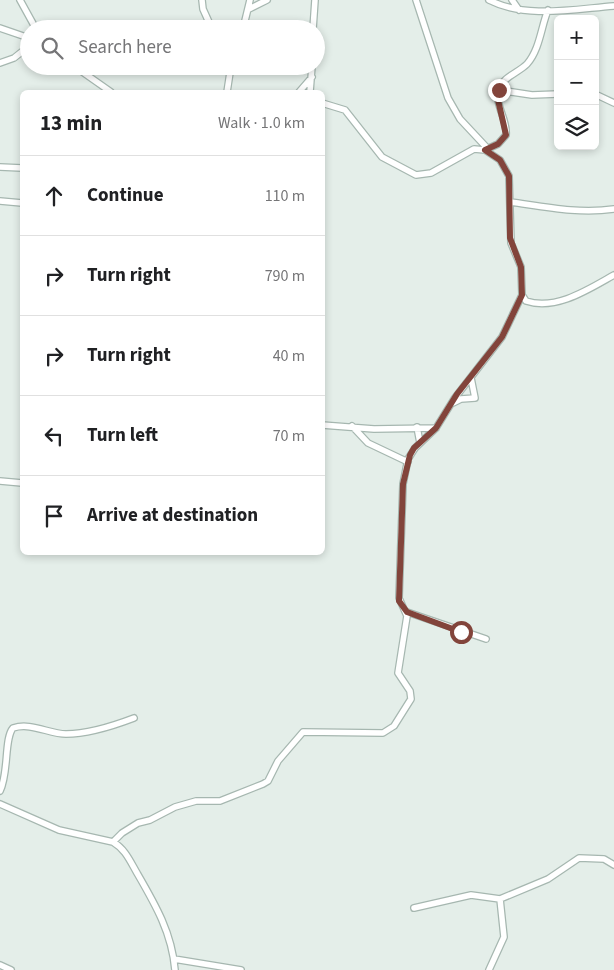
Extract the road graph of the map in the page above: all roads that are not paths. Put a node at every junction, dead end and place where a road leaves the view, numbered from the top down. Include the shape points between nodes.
1 (20, 0) edge
2 (202, 0) edge
3 (250, 0) edge
4 (267, 0) edge
5 (315, 0) edge
6 (416, 0) edge
7 (491, 0) edge
8 (512, 0) edge
9 (614, 6) edge
10 (249, 9) junction
11 (519, 10) junction
12 (548, 10) junction
13 (31, 20) edge
14 (208, 20) edge
15 (246, 20) edge
16 (314, 20) edge
17 (0, 28) edge
18 (20, 35) edge
19 (20, 53) edge
20 (0, 63) edge
21 (87, 75) edge
22 (230, 75) edge
23 (313, 75) joint
24 (108, 90) edge
25 (227, 90) edge
26 (301, 90) edge
27 (310, 90) edge
28 (499, 90) junction
29 (554, 94) edge
30 (599, 96) edge
31 (614, 102) edge
32 (325, 104) edge
33 (487, 149) junction
34 (0, 167) edge
35 (20, 168) edge
36 (0, 201) edge
37 (511, 202) junction
38 (20, 203) edge
39 (614, 209) edge
40 (614, 275) edge
41 (522, 295) junction
42 (527, 301) junction
43 (518, 303) junction
44 (471, 378) junction
45 (451, 404) junction
46 (325, 425) edge
47 (352, 426) junction
48 (417, 427) junction
49 (436, 428) junction
50 (420, 443) junction
51 (408, 462) junction
52 (0, 481) edge
53 (20, 483) edge
54 (407, 612) junction
55 (486, 639) dead end
56 (134, 718) dead end
57 (0, 791) edge
58 (0, 804) edge
59 (113, 842) junction
60 (614, 865) edge
61 (500, 899) junction
62 (414, 908) dead end
63 (174, 959) junction
64 (0, 965) edge
65 (11, 970) edge
66 (175, 970) edge
67 (241, 970) edge
68 (490, 970) edge

1 - 13 street
2 - 14 street
3 - 10 street
4 - 10 street
5 - 16 street
6 - 33 street via 448,98 460,119
7 - 11 street
8 - 11 street
9 - 12 street
10 - 15 street
11 - 12 street
12 - 28 street via 529,62 506,78
17 - 18 street
19 - 20 street
21 - 24 street
22 - 25 street
23 - 26 street
23 - 27 street
28 - 29 street via 532,95
28 - 33 street via 498,100 506,135
30 - 31 street
32 - 33 street via 345,110 382,157 416,175 431,173 468,151
33 - 37 street via 506,168
34 - 35 street
36 - 38 street
37 - 39 street via 570,211
37 - 41 street via 511,243 521,267
40 - 42 street via 567,300
41 - 42 street
41 - 43 street
42 - 43 street
43 - 44 street via 505,332
44 - 45 street
44 - 45 street via 474,399 461,399
45 - 49 street
46 - 47 street
47 - 48 street
47 - 51 street via 368,443
48 - 49 street
48 - 50 street
49 - 50 street
50 - 51 street
51 - 54 street via 403,484 399,598
52 - 53 street
54 - 55 street
54 - 59 street via 398,673 410,691 411,699 394,726 384,733 303,732 263,784 220,801 175,807 138,823
56 - 57 street via 75,733 13,728 9,735 6,773
58 - 59 street via 59,830
59 - 63 street via 124,851 151,894 166,928
60 - 61 street via 604,859 579,858 548,879
61 - 62 street via 471,895
61 - 68 street via 504,938
63 - 66 street
63 - 67 street
64 - 65 street

